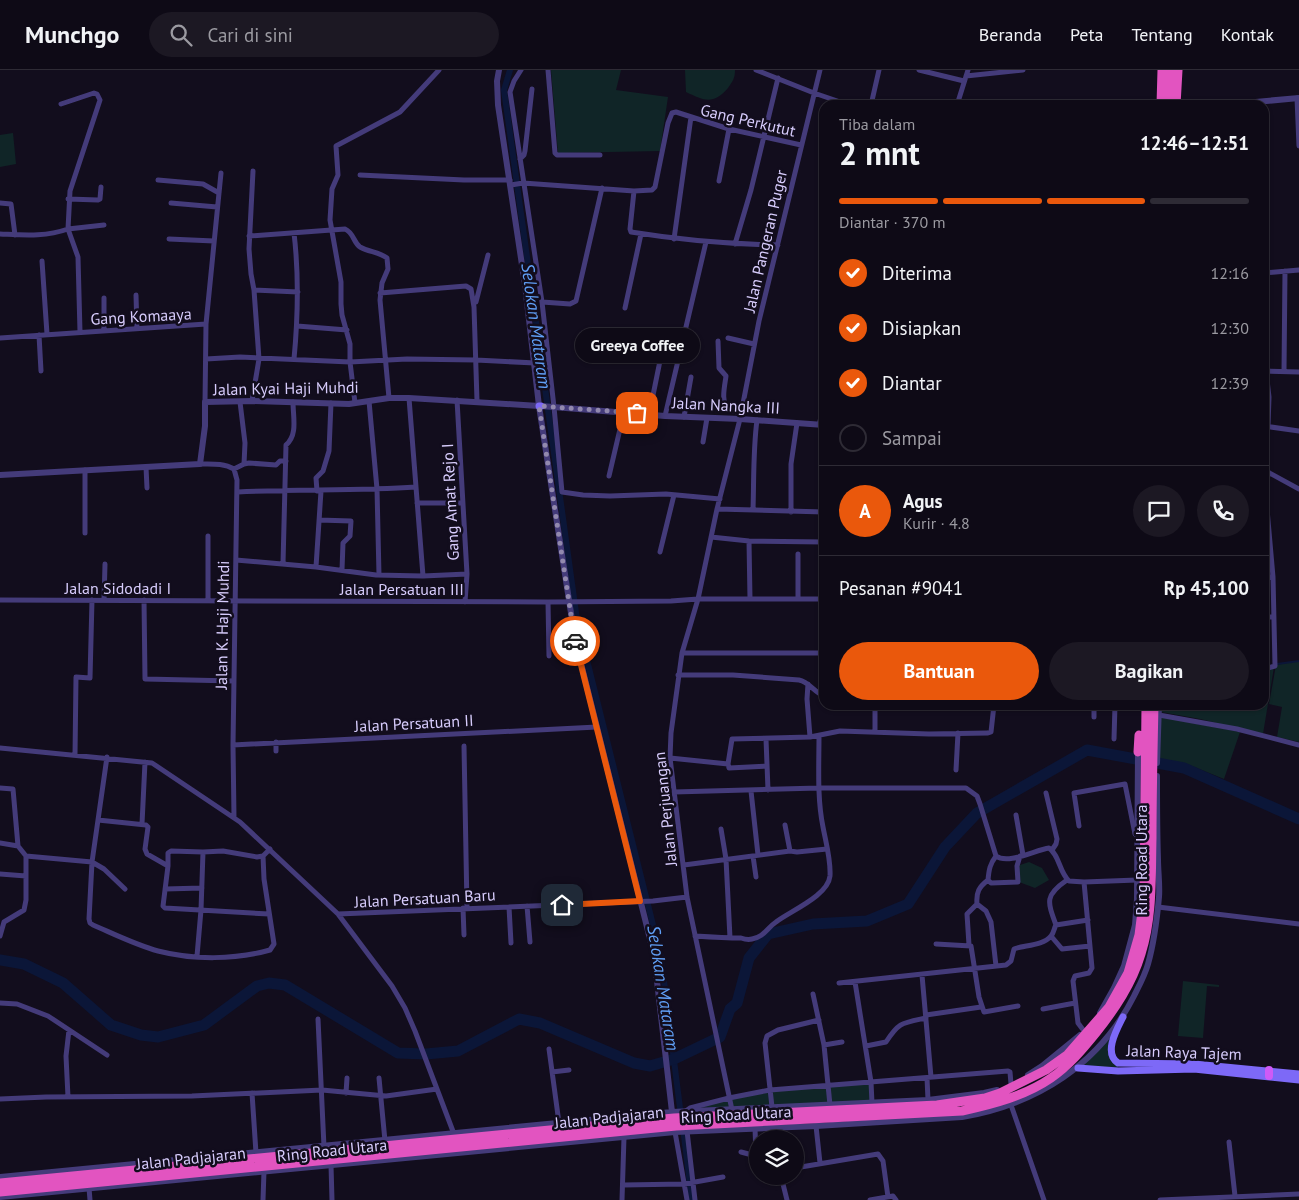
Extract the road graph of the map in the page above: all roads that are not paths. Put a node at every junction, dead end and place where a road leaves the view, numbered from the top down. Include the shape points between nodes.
1 (439, 70) edge
2 (499, 70) edge
3 (521, 70) edge
4 (548, 70) edge
5 (756, 70) edge
6 (820, 70) edge
7 (879, 70) edge
8 (919, 70) edge
9 (1013, 70) edge
10 (1023, 70) edge
11 (1157, 70) edge
12 (1162, 70) edge
13 (767, 72) edge
14 (1173, 75) edge
15 (966, 76) edge
16 (778, 78) junction
17 (532, 89) dead end
18 (814, 94) junction
19 (1298, 98) edge
20 (833, 100) edge
21 (872, 100) edge
22 (959, 100) edge
23 (1156, 100) edge
24 (1161, 100) edge
25 (1169, 100) edge
26 (1176, 100) edge
27 (1269, 101) edge
28 (61, 104) dead end
29 (691, 117) junction
30 (730, 129) junction
31 (764, 137) junction
32 (801, 145) junction
33 (1299, 146) edge
34 (600, 155) dead end
35 (520, 159) junction
36 (253, 171) dead end
37 (220, 173) dead end
38 (360, 176) dead end
39 (158, 180) dead end
40 (720, 181) dead end
41 (512, 183) junction
42 (523, 183) junction
43 (100, 187) dead end
44 (602, 188) junction
45 (634, 191) junction
46 (219, 193) junction
47 (68, 198) junction
48 (0, 203) edge
49 (171, 203) dead end
50 (217, 207) junction
51 (104, 225) dead end
52 (68, 229) junction
53 (331, 230) junction
54 (294, 232) junction
55 (0, 234) edge
56 (641, 234) junction
57 (15, 235) junction
58 (249, 236) junction
59 (169, 239) dead end
60 (674, 239) junction
61 (214, 241) junction
62 (706, 242) junction
63 (735, 244) junction
64 (778, 245) junction
65 (488, 255) dead end
66 (42, 261) dead end
67 (1299, 270) edge
68 (1285, 271) junction
69 (1269, 273) edge
70 (254, 290) junction
71 (298, 292) junction
72 (380, 292) junction
73 (136, 296) dead end
74 (104, 298) dead end
75 (542, 302) junction
76 (474, 307) junction
77 (625, 308) dead end
78 (206, 324) junction
79 (297, 326) junction
80 (137, 329) junction
81 (104, 330) junction
82 (348, 330) junction
83 (80, 332) junction
84 (47, 334) junction
85 (39, 335) junction
86 (0, 338) edge
87 (728, 338) dead end
88 (718, 341) dead end
89 (754, 344) junction
90 (663, 346) dead end
91 (206, 359) junction
92 (258, 359) junction
93 (294, 360) junction
94 (384, 360) junction
95 (476, 360) junction
96 (350, 362) junction
97 (534, 363) junction
98 (41, 370) dead end
99 (1269, 371) edge
100 (1284, 371) junction
101 (1299, 372) edge
102 (691, 377) dead end
103 (389, 398) junction
104 (409, 398) junction
105 (457, 400) junction
106 (252, 401) junction
107 (369, 401) junction
108 (478, 401) junction
109 (205, 402) junction
110 (240, 402) junction
111 (293, 402) junction
112 (331, 403) junction
113 (355, 403) junction
114 (540, 406) junction
115 (554, 407) junction
116 (624, 412) junction
117 (649, 415) junction
118 (665, 416) junction
119 (740, 416) junction
120 (684, 417) junction
121 (707, 418) junction
122 (757, 420) junction
123 (797, 423) junction
124 (819, 425) edge
125 (1269, 426) edge
126 (1299, 431) edge
127 (702, 442) dead end
128 (286, 462) junction
129 (200, 464) junction
130 (244, 464) junction
131 (146, 467) junction
132 (234, 469) junction
133 (85, 470) junction
134 (1269, 473) edge
135 (0, 475) edge
136 (608, 476) dead end
137 (416, 487) junction
138 (147, 488) dead end
139 (377, 489) junction
140 (1299, 489) edge
141 (285, 490) junction
142 (319, 491) junction
143 (238, 492) junction
144 (674, 495) junction
145 (720, 499) junction
146 (417, 503) junction
147 (463, 503) junction
148 (717, 509) junction
149 (753, 510) junction
150 (791, 512) junction
151 (819, 512) edge
152 (319, 520) junction
153 (1269, 520) edge
154 (85, 533) dead end
155 (208, 536) dead end
156 (711, 537) junction
157 (749, 541) junction
158 (819, 542) edge
159 (1269, 547) edge
160 (1272, 547) junction
161 (660, 552) dead end
162 (798, 554) dead end
163 (236, 560) junction
164 (105, 564) dead end
165 (283, 564) junction
166 (316, 567) junction
167 (342, 570) junction
168 (467, 574) junction
169 (379, 575) junction
170 (423, 576) junction
171 (1274, 577) junction
172 (1269, 578) edge
173 (698, 599) junction
174 (750, 599) junction
175 (798, 599) junction
176 (819, 599) edge
177 (0, 600) edge
178 (92, 600) junction
179 (104, 600) junction
180 (144, 600) junction
181 (208, 600) junction
182 (236, 601) junction
183 (465, 602) junction
184 (548, 602) junction
185 (570, 602) junction
186 (1269, 616) edge
187 (1274, 616) junction
188 (682, 653) junction
189 (819, 653) edge
190 (549, 656) dead end
191 (1269, 668) edge
192 (678, 675) junction
193 (234, 681) junction
194 (808, 684) junction
195 (819, 694) edge
196 (875, 710) edge
197 (994, 710) edge
198 (1094, 710) edge
199 (1115, 710) edge
200 (1142, 710) edge
201 (1146, 710) edge
202 (1153, 710) edge
203 (1159, 710) edge
204 (1159, 715) junction
205 (1094, 717) dead end
206 (597, 727) junction
207 (875, 731) junction
208 (958, 733) junction
209 (819, 736) junction
210 (810, 737) junction
211 (766, 739) junction
212 (1114, 739) dead end
213 (276, 742) junction
214 (233, 745) junction
215 (1299, 745) edge
216 (464, 746) dead end
217 (0, 748) edge
218 (276, 751) dead end
219 (1148, 752) junction
220 (74, 754) junction
221 (107, 758) junction
222 (670, 758) junction
223 (145, 762) junction
224 (728, 764) junction
225 (767, 766) junction
226 (956, 770) dead end
227 (1147, 776) junction
228 (0, 788) edge
229 (819, 788) junction
230 (768, 790) junction
231 (751, 791) junction
232 (674, 792) junction
233 (1046, 793) dead end
234 (1016, 815) dead end
235 (234, 817) junction
236 (98, 820) junction
237 (142, 824) junction
238 (785, 825) dead end
239 (1079, 826) dead end
240 (720, 829) dead end
241 (0, 843) edge
242 (1137, 843) junction
243 (18, 846) junction
244 (1155, 846) junction
245 (270, 849) junction
246 (827, 849) junction
247 (1052, 850) junction
248 (790, 851) junction
249 (203, 852) junction
250 (1022, 855) junction
251 (26, 856) junction
252 (263, 856) junction
253 (756, 856) junction
254 (996, 856) junction
255 (726, 859) junction
256 (92, 862) junction
257 (684, 865) junction
258 (168, 866) junction
259 (0, 874) edge
260 (26, 876) junction
261 (756, 876) dead end
262 (988, 880) junction
263 (1067, 880) junction
264 (1137, 880) junction
265 (1084, 882) junction
266 (202, 888) junction
267 (125, 889) dead end
268 (165, 889) junction
269 (562, 892) dead end
270 (687, 897) junction
271 (642, 901) junction
272 (977, 904) junction
273 (562, 905) junction
274 (527, 906) junction
275 (1158, 906) junction
276 (509, 907) junction
277 (465, 908) junction
278 (201, 910) junction
279 (269, 914) junction
280 (338, 914) junction
281 (1088, 920) junction
282 (1299, 924) edge
283 (1056, 925) junction
284 (464, 935) dead end
285 (0, 936) edge
286 (695, 936) junction
287 (1051, 936) junction
288 (730, 938) junction
289 (530, 942) dead end
290 (511, 943) dead end
291 (936, 944) dead end
292 (969, 945) junction
293 (1090, 946) junction
294 (197, 956) junction
295 (996, 966) junction
296 (976, 968) junction
297 (922, 975) junction
298 (855, 982) junction
299 (839, 983) dead end
300 (813, 994) dead end
301 (1076, 1003) junction
302 (0, 1004) edge
303 (981, 1006) junction
304 (1018, 1006) dead end
305 (1043, 1009) dead end
306 (926, 1016) junction
307 (1123, 1017) junction
308 (318, 1019) dead end
309 (819, 1020) junction
310 (69, 1030) junction
311 (1084, 1031) junction
312 (842, 1042) dead end
313 (824, 1045) junction
314 (866, 1046) junction
315 (549, 1049) dead end
316 (107, 1055) dead end
317 (1078, 1068) junction
318 (569, 1070) dead end
319 (552, 1072) junction
320 (1269, 1073) junction
321 (1299, 1074) edge
322 (347, 1078) dead end
323 (379, 1078) dead end
324 (929, 1078) junction
325 (1299, 1080) edge
326 (871, 1082) junction
327 (1011, 1084) junction
328 (828, 1086) junction
329 (436, 1089) junction
330 (322, 1090) junction
331 (770, 1090) junction
332 (252, 1093) junction
333 (346, 1093) junction
334 (380, 1096) junction
335 (68, 1097) junction
336 (729, 1098) junction
337 (0, 1099) edge
338 (928, 1100) junction
339 (872, 1103) junction
340 (900, 1104) junction
341 (830, 1105) junction
342 (1011, 1105) junction
343 (772, 1108) junction
344 (732, 1110) junction
345 (686, 1121) junction
346 (674, 1122) junction
347 (560, 1124) junction
348 (583, 1124) junction
349 (782, 1124) junction
350 (816, 1126) junction
351 (755, 1128) joint
352 (626, 1130) junction
353 (454, 1134) junction
354 (385, 1140) junction
355 (1229, 1142) dead end
356 (324, 1147) junction
357 (740, 1152) dead end
358 (256, 1153) junction
359 (749, 1154) edge
360 (199, 1161) junction
361 (820, 1163) junction
362 (331, 1165) junction
363 (804, 1166) edge
364 (264, 1171) junction
365 (230, 1172) junction
366 (0, 1177) edge
367 (723, 1177) dead end
368 (0, 1183) edge
369 (689, 1183) junction
370 (623, 1185) junction
371 (783, 1185) edge
372 (90, 1188) junction
373 (0, 1192) edge
374 (15, 1193) junction
375 (1299, 1194) edge
376 (0, 1196) edge
377 (1236, 1196) junction
378 (888, 1197) junction
379 (90, 1200) edge
380 (263, 1200) edge
381 (332, 1200) edge
382 (622, 1200) edge
383 (687, 1200) edge
384 (695, 1200) edge
385 (787, 1200) edge
386 (870, 1200) edge
387 (896, 1200) edge
388 (1044, 1200) edge
389 (1160, 1200) edge

1 - 53 street via 400,112 336,146 338,175 330,201
2 - 41 street via 498,105
3 - 35 street via 510,92
4 - 34 street via 555,153
5 - 13 street
6 - 18 street, Jalan Pangeran Puger
7 - 21 street
8 - 15 street
9 - 10 street
9 - 15 street
11 - 23 highway
12 - 24 highway
13 - 16 street
14 - 25 highway
14 - 26 highway
15 - 22 street
16 - 18 street
16 - 31 street
17 - 35 street via 526,151
18 - 20 street
18 - 32 street, Jalan Pangeran Puger
19 - 27 street
19 - 33 street
28 - 47 street via 94,93 100,100
29 - 30 street, Gang Perkutut
29 - 45 street via 672,113 655,187
29 - 60 street, Gang Perkutut
30 - 31 street, Gang Perkutut
30 - 40 street
31 - 32 street, Gang Perkutut
31 - 63 street
32 - 64 street, Jalan Pangeran Puger
35 - 42 street
36 - 58 street
37 - 46 street
38 - 41 street
39 - 46 street via 203,184
41 - 42 street
41 - 97 street
42 - 44 street
42 - 75 street
43 - 47 street via 98,200
44 - 45 street
44 - 75 street via 576,301 570,304
45 - 56 street via 630,229
46 - 50 street
47 - 52 street
48 - 57 street via 11,204
49 - 50 street
50 - 61 street
51 - 52 street
52 - 57 street via 53,234
52 - 83 street via 78,257
53 - 54 street
53 - 72 street via 348,230 357,245 387,258 388,269
53 - 82 street via 341,282 341,304
54 - 58 street
54 - 71 street
55 - 57 street
56 - 60 street
56 - 77 street
58 - 70 street
59 - 61 street
60 - 62 street
61 - 78 street
62 - 63 street
62 - 118 street
63 - 64 street
64 - 89 street, Jalan Pangeran Puger
65 - 76 street
66 - 84 street
67 - 68 street
68 - 69 street
68 - 100 street
70 - 71 street
70 - 92 street
71 - 79 street
72 - 76 street via 466,286 472,289
72 - 94 street
73 - 80 street
74 - 81 street
75 - 115 street
76 - 95 street
78 - 80 street, Gang Komaaya
78 - 91 street, Gang Komaaya
79 - 82 street
79 - 93 street
80 - 81 street, Gang Komaaya
81 - 83 street, Gang Komaaya
82 - 96 street
83 - 84 street, Gang Komaaya
84 - 85 street, Gang Komaaya
85 - 86 street, Gang Komaaya
85 - 98 street
87 - 89 street
88 - 119 street via 719,368 726,376 725,405
89 - 119 street, Jalan Pangeran Puger
90 - 117 street
91 - 92 street
91 - 109 street, Gang Komaaya
92 - 93 street
92 - 106 street
93 - 96 street
94 - 95 street
94 - 96 street
94 - 103 street
95 - 97 street
95 - 108 street
96 - 113 street
97 - 114 street
99 - 100 street
100 - 101 street
102 - 120 street
103 - 104 street, Jalan Kyai Haji Muhdi
103 - 107 street, Jalan Kyai Haji Muhdi
104 - 105 street, Jalan Kyai Haji Muhdi
104 - 137 street
105 - 108 street, Jalan Kyai Haji Muhdi
105 - 147 street, Gang Amat Rejo I
106 - 110 street, Jalan Kyai Haji Muhdi
106 - 111 street, Jalan Kyai Haji Muhdi
107 - 113 street, Jalan Kyai Haji Muhdi
107 - 139 street
108 - 114 street, Jalan Nangka III
109 - 110 street, Jalan Kyai Haji Muhdi
109 - 129 street, Jalan Kyai Haji Muhdi via 206,426
110 - 130 street
111 - 112 street, Jalan Kyai Haji Muhdi
111 - 128 street via 294,433 286,445
112 - 113 street, Jalan Kyai Haji Muhdi
112 - 142 street via 329,451 316,478
114 - 115 street, Jalan Nangka III
114 - 185 street
115 - 116 street, Jalan Nangka III
115 - 144 street via 562,492
116 - 117 street, Jalan Nangka III
116 - 136 street
117 - 118 street, Jalan Nangka III
118 - 120 street, Jalan Nangka III
119 - 121 street, Jalan Nangka III
119 - 122 street, Jalan Nangka III
119 - 145 street, Jalan Perjuangan
120 - 121 street, Jalan Nangka III
121 - 127 street
122 - 123 street, Jalan Nangka III
122 - 149 street
123 - 124 street, Jalan Nangka III
123 - 150 street
125 - 126 street
128 - 130 street via 280,461 276,465
128 - 141 street
129 - 131 street
129 - 132 street via 223,464
130 - 132 street
131 - 133 street
131 - 138 street
132 - 143 street, Jalan K. Haji Muhdi
133 - 135 street
133 - 154 street
134 - 140 street
137 - 139 street
137 - 146 street
139 - 142 street
139 - 169 street
141 - 142 street
141 - 143 street
141 - 165 street
142 - 152 street
143 - 163 street, Jalan K. Haji Muhdi
144 - 145 street
144 - 161 street
145 - 148 street, Jalan Perjuangan
146 - 147 street
146 - 170 street
147 - 168 street, Gang Amat Rejo I
148 - 149 street
148 - 156 street, Jalan Perjuangan
149 - 150 street
150 - 151 street
152 - 166 street
152 - 167 street via 351,521 350,536 343,543
153 - 160 street
155 - 181 street
156 - 157 street
156 - 173 street, Jalan Perjuangan
157 - 158 street
157 - 174 street
159 - 160 street
160 - 171 street
162 - 175 street
163 - 165 street
163 - 182 street, Jalan K. Haji Muhdi
164 - 179 street
165 - 166 street
166 - 167 street
167 - 169 street
168 - 170 street
168 - 183 street, Gang Amat Rejo I
169 - 170 street
171 - 172 street
171 - 187 street
173 - 174 street
173 - 185 street
173 - 188 street, Jalan Perjuangan
174 - 175 street
175 - 176 street
177 - 178 street, Jalan Sidodadi I
178 - 179 street, Jalan Sidodadi I
178 - 220 street via 90,678 76,677
179 - 180 street, Jalan Sidodadi I
180 - 181 street, Jalan Sidodadi I
180 - 193 street via 145,679
181 - 182 street, Jalan Sidodadi I
182 - 183 street, Jalan Persatuan III
182 - 193 street, Jalan K. Haji Muhdi
183 - 184 street, Jalan Persatuan III
184 - 185 street, Jalan Persatuan III
184 - 190 street
185 - 206 street via 575,639
186 - 187 street
187 - 191 street via 1275,666
188 - 189 street
188 - 192 street, Jalan Perjuangan
192 - 194 street via 733,675 799,680
192 - 222 street, Jalan Perjuangan
193 - 214 street, Jalan K. Haji Muhdi
194 - 195 street
194 - 210 street
196 - 207 street
197 - 208 street via 990,732
198 - 205 street
199 - 212 street
200 - 219 highway, Ring Road Utara
201 - 219 highway, Jalan Padjajaran
202 - 219 highway, Jalan Padjajaran
203 - 204 street, Ring Road Utara
204 - 215 street via 1237,729
204 - 219 street, Ring Road Utara
206 - 213 street, Jalan Persatuan II
206 - 271 street
207 - 208 street
207 - 209 street via 840,731
208 - 226 street
209 - 210 street
209 - 229 street
210 - 211 street
211 - 224 street via 732,739
211 - 225 street
213 - 214 street, Jalan Persatuan II
213 - 218 street
214 - 235 street, Jalan K. Haji Muhdi
216 - 277 street
217 - 220 street, Jalan Persatuan Baru
219 - 227 highway, Jalan Padjajaran
219 - 227 street, Ring Road Utara
220 - 221 street, Jalan Persatuan Baru
221 - 223 street, Jalan Persatuan Baru
221 - 236 street
222 - 224 street
222 - 232 street, Jalan Perjuangan
223 - 235 street, Jalan Persatuan Baru via 157,765
223 - 237 street
224 - 225 street via 731,768
225 - 230 street
227 - 242 street, Ring Road Utara
227 - 244 highway, Jalan Padjajaran
227 - 340 highway, Jalan Padjajaran via 1139,935 1128,973 1110,1007 1067,1055 1024,1083 985,1098 937,1105
228 - 243 street via 13,789
229 - 230 street
229 - 246 street
229 - 254 street via 962,788 971,791 977,796
230 - 231 street
231 - 232 street
231 - 253 street
232 - 257 street, Jalan Perjuangan
233 - 247 street via 1057,839
234 - 250 street
235 - 245 street, Jalan Persatuan Baru
236 - 237 street
236 - 256 street
237 - 258 street via 148,827 146,854
238 - 248 street
239 - 242 street via 1074,794 1125,784
240 - 255 street
241 - 243 street
242 - 264 street, Ring Road Utara
243 - 251 street
244 - 275 street, Ring Road Utara
244 - 349 highway, Jalan Padjajaran via 1147,935 1134,975 1116,1009 1086,1046 1051,1078 1002,1101 962,1110
245 - 252 street
245 - 280 street, Jalan Persatuan Baru
246 - 248 street
246 - 288 street via 830,878 821,892 775,922 762,936 751,940
247 - 250 street via 1047,848
247 - 263 street
248 - 253 street
249 - 252 street
249 - 258 street via 170,851
249 - 266 street
250 - 254 street via 1005,859
250 - 262 street via 1017,866 1018,882 992,883
251 - 256 street
251 - 260 street
252 - 279 street
253 - 255 street
253 - 261 street
254 - 262 street via 990,865
255 - 257 street
255 - 288 street
256 - 267 street
256 - 294 street via 90,923 156,950
257 - 270 street, Jalan Perjuangan
258 - 268 street
259 - 260 street
260 - 285 street via 26,906 4,922
262 - 272 street via 978,891
263 - 265 street
263 - 283 street via 1048,900
264 - 265 street
264 - 311 street, Ring Road Utara via 1136,917 1127,959 1107,1001
265 - 281 street
266 - 268 street
266 - 278 street
268 - 278 street via 164,908
269 - 273 street
270 - 271 street, Jalan Persatuan Baru
270 - 286 street, Jalan Perjuangan
271 - 273 street, Jalan Persatuan Baru
271 - 346 street via 654,955
272 - 292 street via 967,914
272 - 295 street via 986,911 991,922
273 - 274 street, Jalan Persatuan Baru
274 - 276 street, Jalan Persatuan Baru
274 - 289 street
275 - 282 street
275 - 307 street, Ring Road Utara via 1148,965
276 - 277 street, Jalan Persatuan Baru
276 - 290 street
277 - 280 street, Jalan Persatuan Baru
277 - 284 street
278 - 279 street
278 - 294 street
279 - 294 street via 273,948 225,957
280 - 329 street via 405,1008
281 - 283 street
281 - 293 street
283 - 287 street
286 - 288 street
286 - 336 street, Jalan Perjuangan
287 - 293 street via 1062,949
287 - 295 street via 1040,943 1015,948 1010,963
291 - 292 street
292 - 296 street via 973,949
293 - 301 street via 1091,971 1074,978
295 - 296 street
296 - 297 street
296 - 303 street
297 - 298 street
297 - 306 street
298 - 299 street
298 - 314 street
300 - 309 street
301 - 305 street
301 - 311 street via 1078,1023
302 - 310 street via 17,1004 38,1011
303 - 304 street via 984,1012
303 - 306 street
306 - 314 street via 900,1024 884,1043
306 - 324 street
307 - 317 street, Ring Road Utara
307 - 320 main road, Jalan Raya Tajem via 1113,1036 1114,1062 1194,1064
308 - 330 street
309 - 313 street
309 - 331 street via 766,1036
310 - 316 street
310 - 335 street via 66,1056
311 - 327 street, Ring Road Utara via 1042,1066
312 - 313 street
313 - 328 street
314 - 326 street
315 - 319 street
317 - 320 main road, Jalan Raya Tajem
317 - 342 street, Ring Road Utara
318 - 319 street
319 - 347 street
320 - 321 main road, Jalan Raya Tajem
320 - 325 main road, Jalan Raya Tajem
322 - 333 street
323 - 334 street
324 - 326 street
324 - 327 street via 1008,1071
324 - 338 street
326 - 328 street
326 - 339 street
327 - 338 street, Ring Road Utara via 984,1093
328 - 331 street
328 - 341 street
329 - 334 street
329 - 353 street
330 - 332 street
330 - 333 street
330 - 356 street
331 - 336 street
331 - 343 street
332 - 335 street
332 - 358 street
333 - 334 street
334 - 354 street
335 - 337 street
336 - 344 street, Jalan Perjuangan
336 - 345 street via 690,1108
338 - 340 street, Ring Road Utara
339 - 340 street, Ring Road Utara
339 - 341 street, Ring Road Utara
340 - 345 highway, Jalan Padjajaran
341 - 343 street, Ring Road Utara
342 - 350 street, Ring Road Utara via 962,1117
342 - 388 street
343 - 344 street, Ring Road Utara
344 - 345 street, Ring Road Utara
345 - 346 highway, Jalan Padjajaran
345 - 346 street, Ring Road Utara
345 - 349 highway, Jalan Padjajaran
345 - 351 street, Ring Road Utara
345 - 369 street
346 - 348 street, Ring Road Utara
346 - 352 street, Ring Road Utara
346 - 352 highway, Jalan Padjajaran
346 - 369 street
347 - 348 street, Ring Road Utara
347 - 353 street, Ring Road Utara
348 - 352 highway, Jalan Padjajaran
348 - 360 highway, Jalan Padjajaran
349 - 350 street, Ring Road Utara
349 - 351 street, Ring Road Utara
350 - 361 street
352 - 362 street, Ring Road Utara
352 - 365 highway, Jalan Padjajaran
352 - 370 street
353 - 354 street, Ring Road Utara
354 - 356 street, Ring Road Utara
355 - 377 street
356 - 358 street, Ring Road Utara
357 - 359 street
358 - 360 street, Ring Road Utara
360 - 366 street, Ring Road Utara
360 - 368 highway, Jalan Padjajaran
361 - 363 street
361 - 378 street via 878,1154 883,1161
362 - 364 street, Ring Road Utara
362 - 381 street
364 - 365 street, Ring Road Utara
364 - 380 street
365 - 372 street, Ring Road Utara
365 - 374 highway, Jalan Padjajaran
367 - 369 street
369 - 370 street
369 - 383 street
369 - 384 street
370 - 382 street
371 - 385 street
372 - 374 street, Ring Road Utara
372 - 379 street
373 - 374 highway, Jalan Padjajaran
374 - 376 street, Ring Road Utara
375 - 377 street
377 - 389 street
378 - 386 street
378 - 387 street via 893,1196

